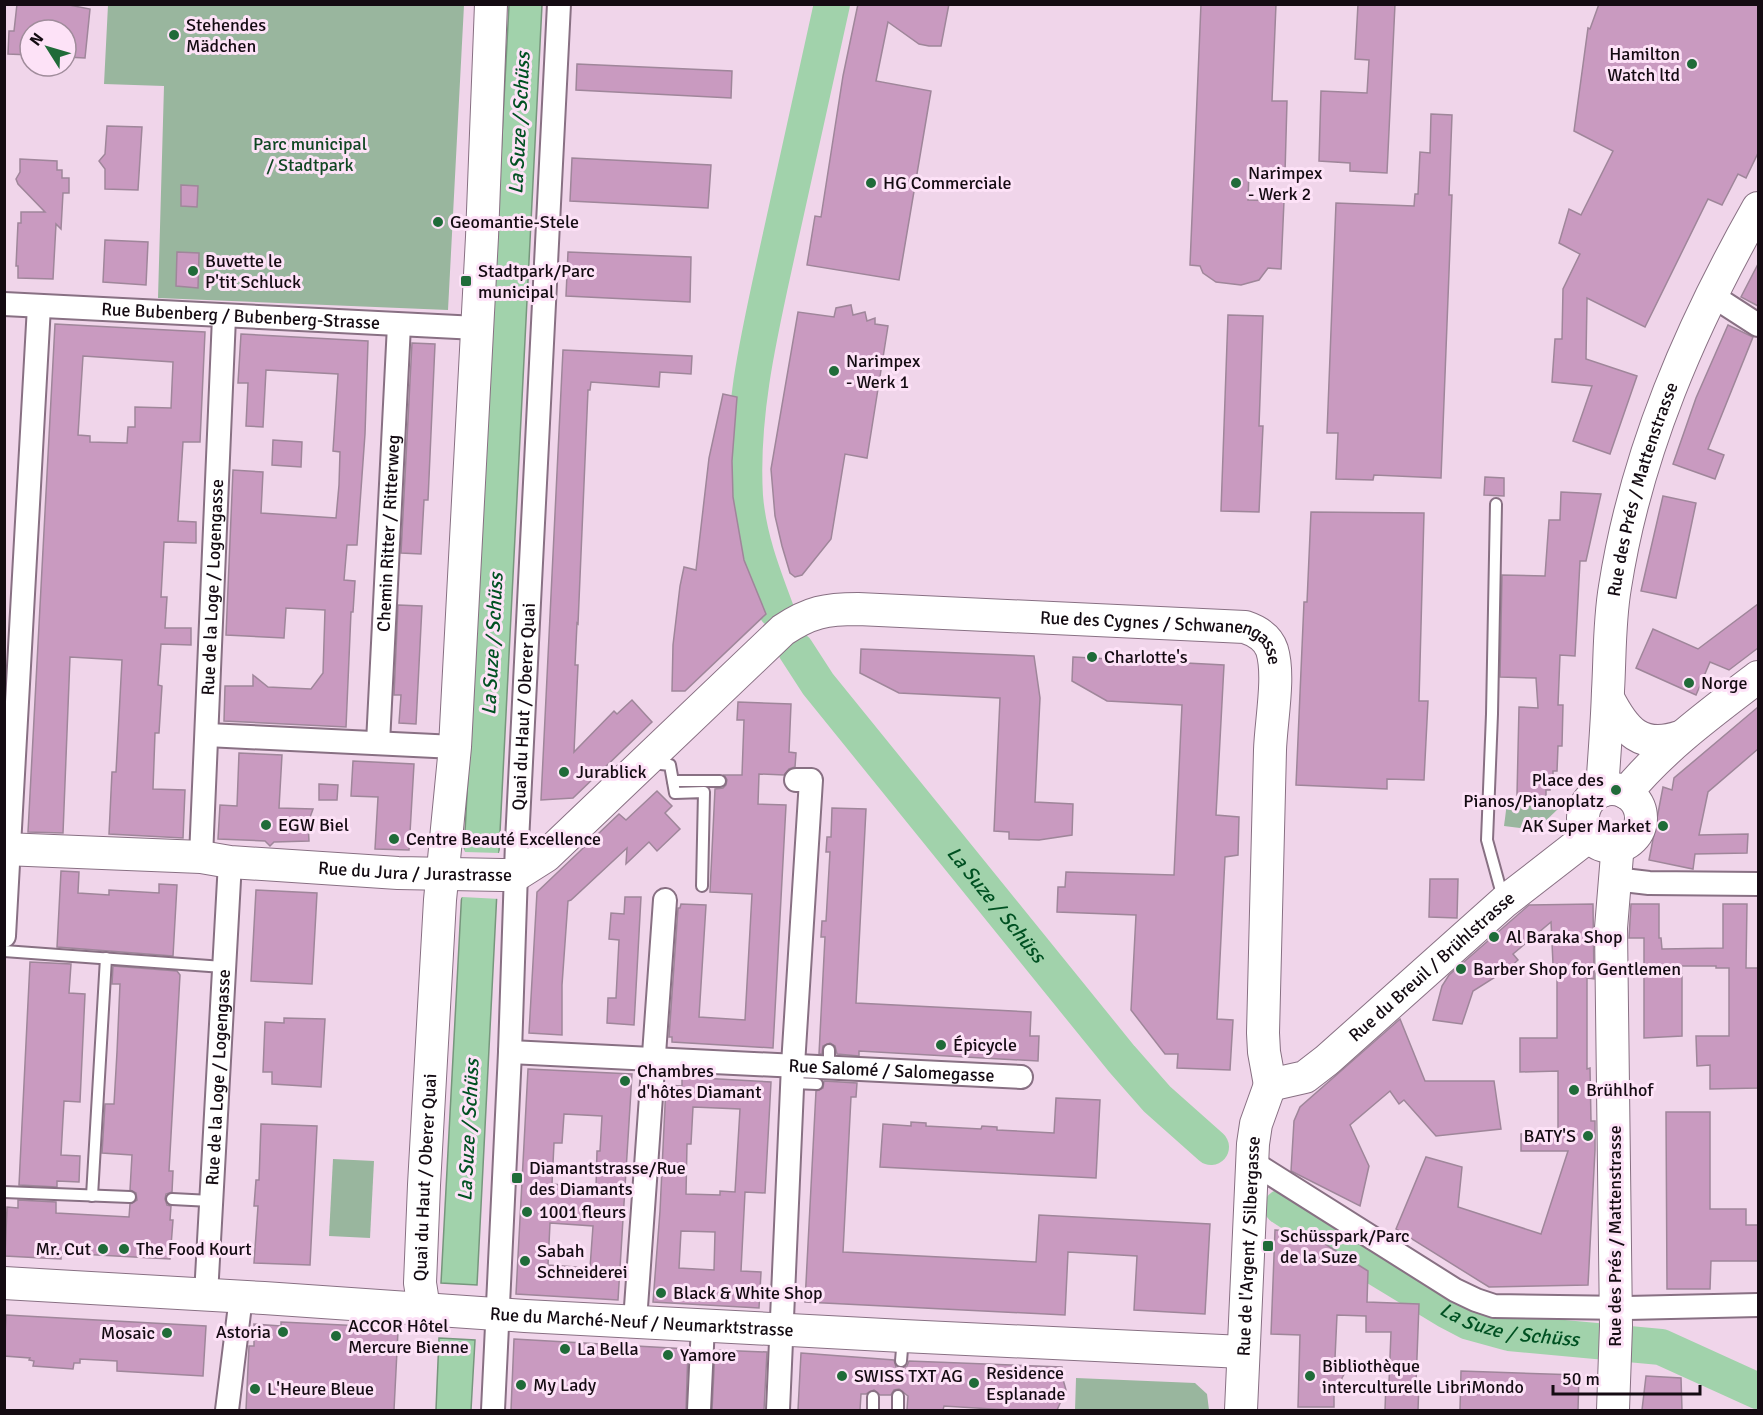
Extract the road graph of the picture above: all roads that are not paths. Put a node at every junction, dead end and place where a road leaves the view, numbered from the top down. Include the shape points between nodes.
1 (491, 4) edge
2 (560, 4) edge
3 (1758, 208) edge
4 (1713, 296) junction
5 (4, 304) edge
6 (39, 306) junction
7 (224, 317) junction
8 (399, 325) junction
9 (1758, 326) edge
10 (477, 328) junction
11 (1496, 504) dead end
12 (14, 583) edge
13 (801, 618) joint
14 (1758, 677) edge
15 (1608, 698) junction
16 (207, 735) junction
17 (1680, 737) junction
18 (378, 743) junction
19 (455, 747) junction
20 (643, 762) junction
21 (796, 780) dead end
22 (673, 781) junction
23 (720, 781) dead end
24 (1614, 792) junction
25 (1602, 841) junction
26 (6, 849) edge
27 (215, 860) junction
28 (451, 874) junction
29 (509, 875) junction
30 (1615, 879) junction
31 (1758, 884) edge
32 (702, 886) dead end
33 (665, 900) dead end
34 (1504, 902) junction
35 (4, 936) edge
36 (4, 951) edge
37 (106, 958) junction
38 (223, 967) junction
39 (510, 1052) junction
40 (653, 1058) junction
41 (793, 1074) junction
42 (1021, 1077) dead end
43 (1270, 1085) junction
44 (1252, 1162) junction
45 (4, 1192) edge
46 (92, 1196) junction
47 (130, 1197) dead end
48 (171, 1199) dead end
49 (211, 1201) junction
50 (4, 1283) edge
51 (206, 1295) junction
52 (241, 1297) junction
53 (1758, 1305) edge
54 (428, 1309) junction
55 (492, 1314) junction
56 (635, 1321) junction
57 (703, 1325) junction
58 (782, 1330) junction
59 (1615, 1332) junction
60 (1243, 1352) junction
61 (898, 1396) dead end
62 (873, 1397) dead end
63 (227, 1410) edge
64 (493, 1410) edge
65 (699, 1410) edge
66 (778, 1410) edge
67 (873, 1410) edge
68 (898, 1410) edge
69 (1241, 1410) edge
70 (1613, 1410) edge

1 - 10 street, Quai du Haut / Oberer Quai
2 - 29 street, Quai du Haut / Oberer Quai
3 - 4 street, Rue des Prés / Mattenstrasse
4 - 9 street
4 - 15 street, Rue des Prés / Mattenstrasse via 1681,360 1657,422 1626,527 1612,608
5 - 6 street, Rue Bubenberg / Bubenberg-Strasse
6 - 7 street, Rue Bubenberg / Bubenberg-Strasse
6 - 12 street
7 - 8 street, Rue Bubenberg / Bubenberg-Strasse
7 - 16 street, Rue de la Loge / Logengasse
8 - 10 street, Rue Bubenberg / Bubenberg-Strasse
8 - 18 street, Chemin Ritter / Ritterweg
10 - 19 street, Quai du Haut / Oberer Quai
11 - 34 lane via 1487,840
12 - 26 street
13 - 20 street, Rue du Jura / Jurastrasse via 783,630
13 - 43 street, Rue des Cygnes / Schwanengasse via 833,609 858,609 1235,626 1261,634 1272,648 1275,668 1263,1033
14 - 17 street
15 - 17 street via 1619,720 1648,741
15 - 24 street, Rue des Prés / Mattenstrasse
16 - 18 street
16 - 27 street, Rue de la Loge / Logengasse
17 - 24 street
18 - 19 street
19 - 28 street, Quai du Haut / Oberer Quai
20 - 22 lane via 670,765
20 - 29 street, Rue du Jura / Jurastrasse via 546,856
21 - 41 street via 811,780
22 - 23 lane
22 - 32 lane via 675,793 704,792
24 - 25 street via 1595,795 1585,807 1583,822
24 - 25 street via 1638,806 1640,824 1632,839
25 - 30 street, Rue des Prés / Mattenstrasse via 1617,855
25 - 34 street, Rue du Breuil / Brühlstrasse
26 - 27 street, Rue du Jura / Jurastrasse
26 - 35 street
27 - 28 street, Rue du Jura / Jurastrasse
27 - 38 street, Rue de la Loge / Logengasse
28 - 29 street, Rue du Jura / Jurastrasse
28 - 54 street, Quai du Haut / Oberer Quai via 424,1185 420,1283
29 - 39 street, Quai du Haut / Oberer Quai
30 - 31 street
30 - 59 street, Rue des Prés / Mattenstrasse via 1611,928
33 - 40 street
34 - 43 street, Rue du Breuil / Brühlstrasse via 1320,1066 1305,1077
36 - 37 lane
37 - 38 lane
37 - 46 lane
38 - 49 street, Rue de la Loge / Logengasse
39 - 40 street, Rue Salomé / Salomegasse
39 - 55 street, Quai du Haut / Oberer Quai
40 - 41 street, Rue Salomé / Salomegasse
40 - 56 street
41 - 42 street, Rue Salomé / Salomegasse via 825,1067
41 - 58 street
43 - 44 street, Rue de l'Argent / Silbergasse via 1256,1124
44 - 59 street via 1476,1300
44 - 60 street, Rue de l'Argent / Silbergasse
45 - 46 lane
46 - 47 lane
48 - 49 lane
49 - 51 street, Rue de la Loge / Logengasse
50 - 51 street, Rue du Marché-Neuf / Neumarktstrasse
51 - 52 street, Rue du Marché-Neuf / Neumarktstrasse
52 - 54 street, Rue du Marché-Neuf / Neumarktstrasse
52 - 63 street
53 - 59 street
54 - 55 street, Rue du Marché-Neuf / Neumarktstrasse
55 - 56 street, Rue du Marché-Neuf / Neumarktstrasse
55 - 64 street, Quai du Haut / Oberer Quai
56 - 57 street, Rue du Marché-Neuf / Neumarktstrasse
57 - 58 street, Rue du Marché-Neuf / Neumarktstrasse
57 - 65 street
58 - 60 street, Rue du Marché-Neuf / Neumarktstrasse via 889,1344
58 - 66 street
59 - 70 street, Rue des Prés / Mattenstrasse
60 - 69 street, Rue de l'Argent / Silbergasse
61 - 68 lane
62 - 67 lane

